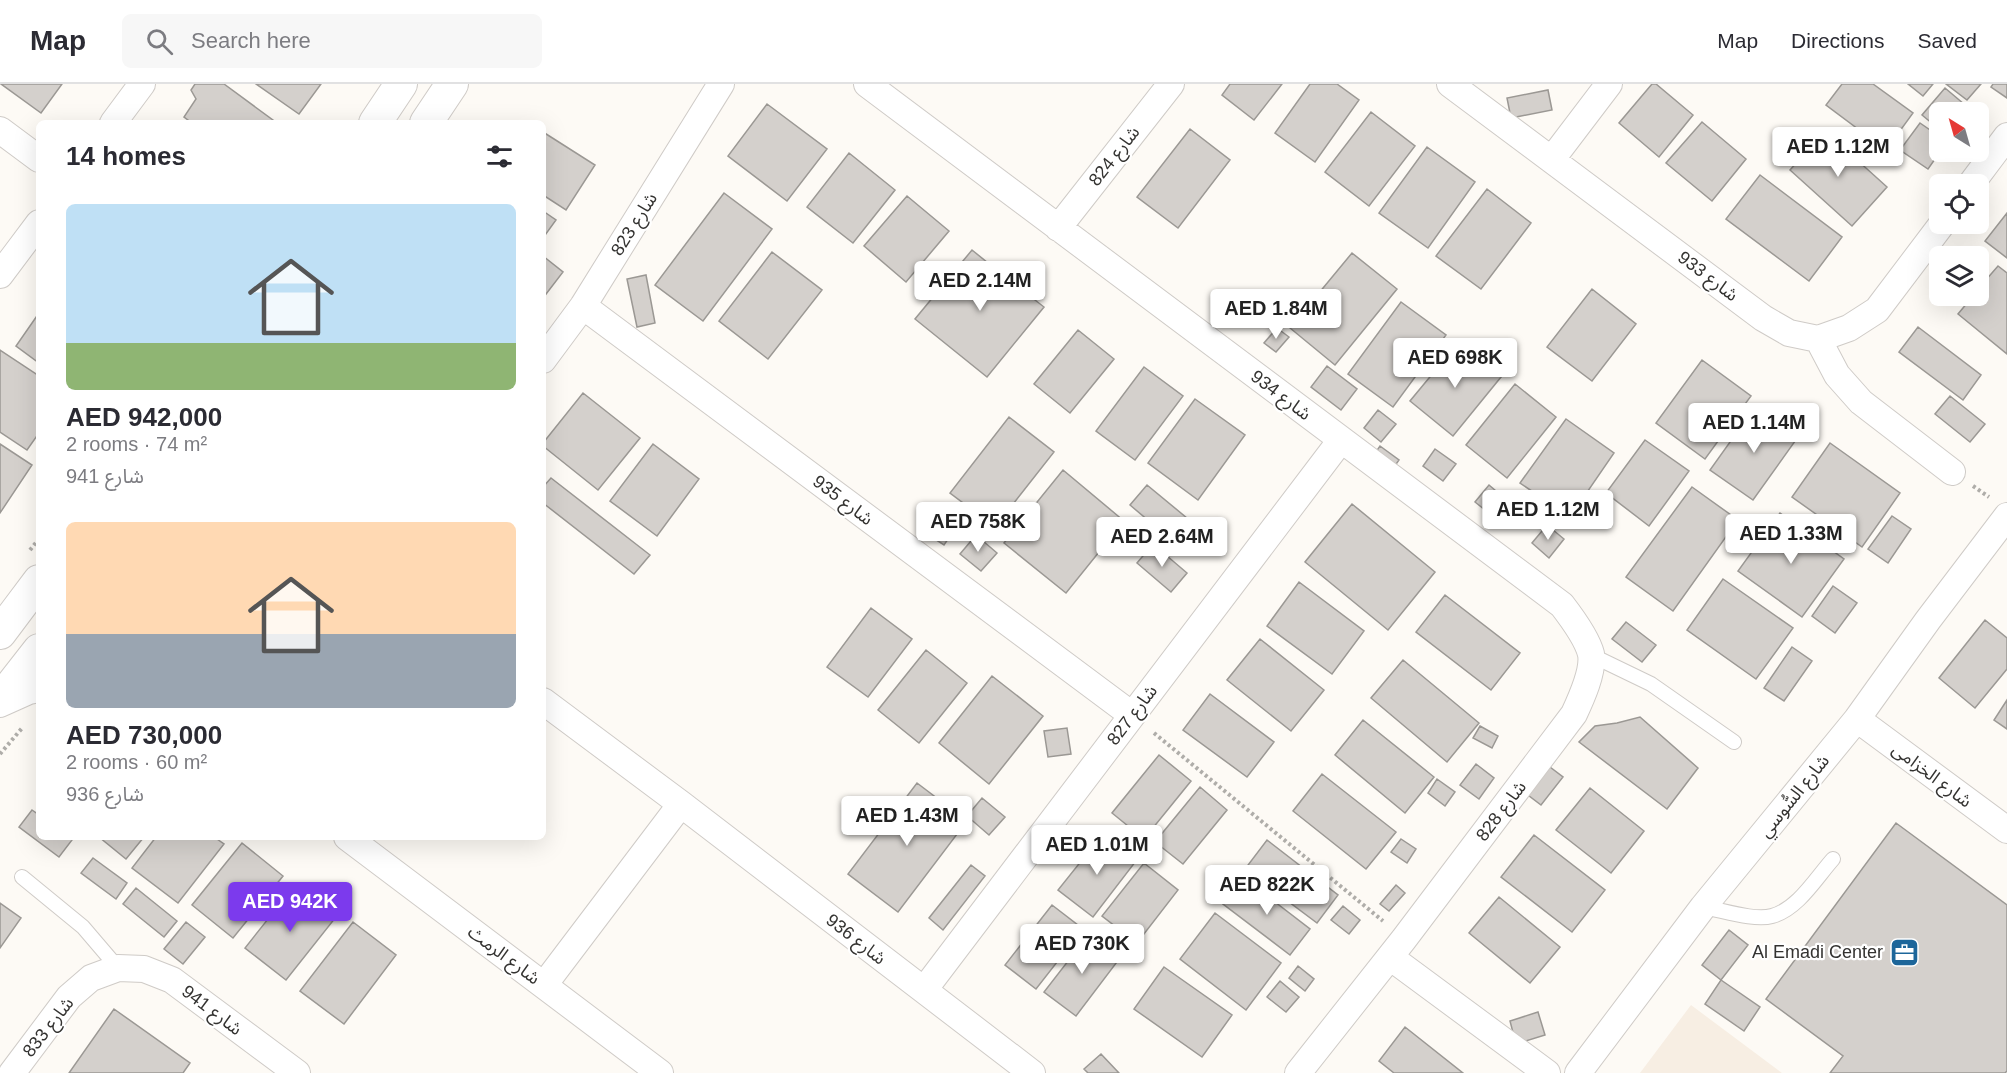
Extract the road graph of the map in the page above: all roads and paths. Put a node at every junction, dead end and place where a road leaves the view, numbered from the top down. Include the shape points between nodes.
1 (142, 84) edge
2 (401, 84) edge
3 (452, 84) edge
4 (721, 84) edge
5 (867, 84) edge
6 (1171, 84) edge
7 (1450, 84) edge
8 (1609, 84) edge
9 (115, 120) edge
10 (377, 120) edge
11 (428, 120) edge
12 (0, 130) edge
13 (2007, 136) edge
14 (36, 157) edge
15 (1552, 159) junction
16 (1978, 174) edge
17 (36, 227) edge
18 (1058, 228) junction
19 (1934, 234) edge
20 (0, 275) edge
21 (583, 306) junction
22 (1818, 339) junction
23 (546, 356) edge
24 (1341, 440) junction
25 (1953, 472) joint
26 (2002, 510) edge
27 (36, 585) edge
28 (0, 633) edge
29 (36, 654) edge
30 (1591, 655) junction
31 (36, 690) edge
32 (0, 702) edge
33 (546, 703) edge
34 (1132, 715) junction
35 (1857, 719) junction
36 (27, 722) dead end
37 (1734, 742) dead end
38 (0, 754) edge
39 (681, 804) junction
40 (2007, 830) edge
41 (351, 840) edge
42 (1833, 859) dead end
43 (22, 877) dead end
44 (1703, 907) junction
45 (1397, 948) junction
46 (118, 968) junction
47 (544, 985) junction
48 (924, 990) junction
49 (12, 1073) edge
50 (297, 1073) edge
51 (660, 1073) edge
52 (1032, 1073) edge
53 (1298, 1073) edge
54 (1547, 1073) edge
55 (1578, 1073) edge

1 - 9 street
2 - 10 street
3 - 11 street
4 - 21 street, شارع 823
5 - 18 street, شارع 934
6 - 18 street, شارع 824
7 - 15 street, شارع 933
8 - 15 street
12 - 14 street
13 - 16 street
15 - 22 street, شارع 933 via 1763,318 1789,333
17 - 20 street
18 - 24 street, شارع 934
19 - 22 street via 1877,310 1849,328
21 - 23 street, شارع 823
21 - 34 street, شارع 935
22 - 25 street via 1837,375 1861,402
24 - 30 street, شارع 934 via 1562,605
24 - 34 street, شارع 827
25 - 26 path
26 - 35 street, شارع السُّوسي
27 - 28 street
29 - 32 street
30 - 37 lane via 1651,684
30 - 45 street, شارع 828 via 1587,685 1574,714
31 - 32 street
33 - 39 street, شارع 936
34 - 45 path
34 - 48 street, شارع 827
35 - 40 street, شارع الخزامى
35 - 44 street, شارع السُّوسي
36 - 38 path
39 - 47 street
39 - 48 street, شارع 936
41 - 47 street, شارع الرمث
42 - 44 lane via 1797,901 1771,917
43 - 46 lane via 83,927
44 - 55 street, شارع السُّوسي
45 - 53 street, شارع 828
45 - 54 street
46 - 49 street, شارع 833 via 91,978 69,997
46 - 50 street, شارع 941 via 144,969 172,980
47 - 51 street, شارع الرمث
48 - 52 street, شارع 936

